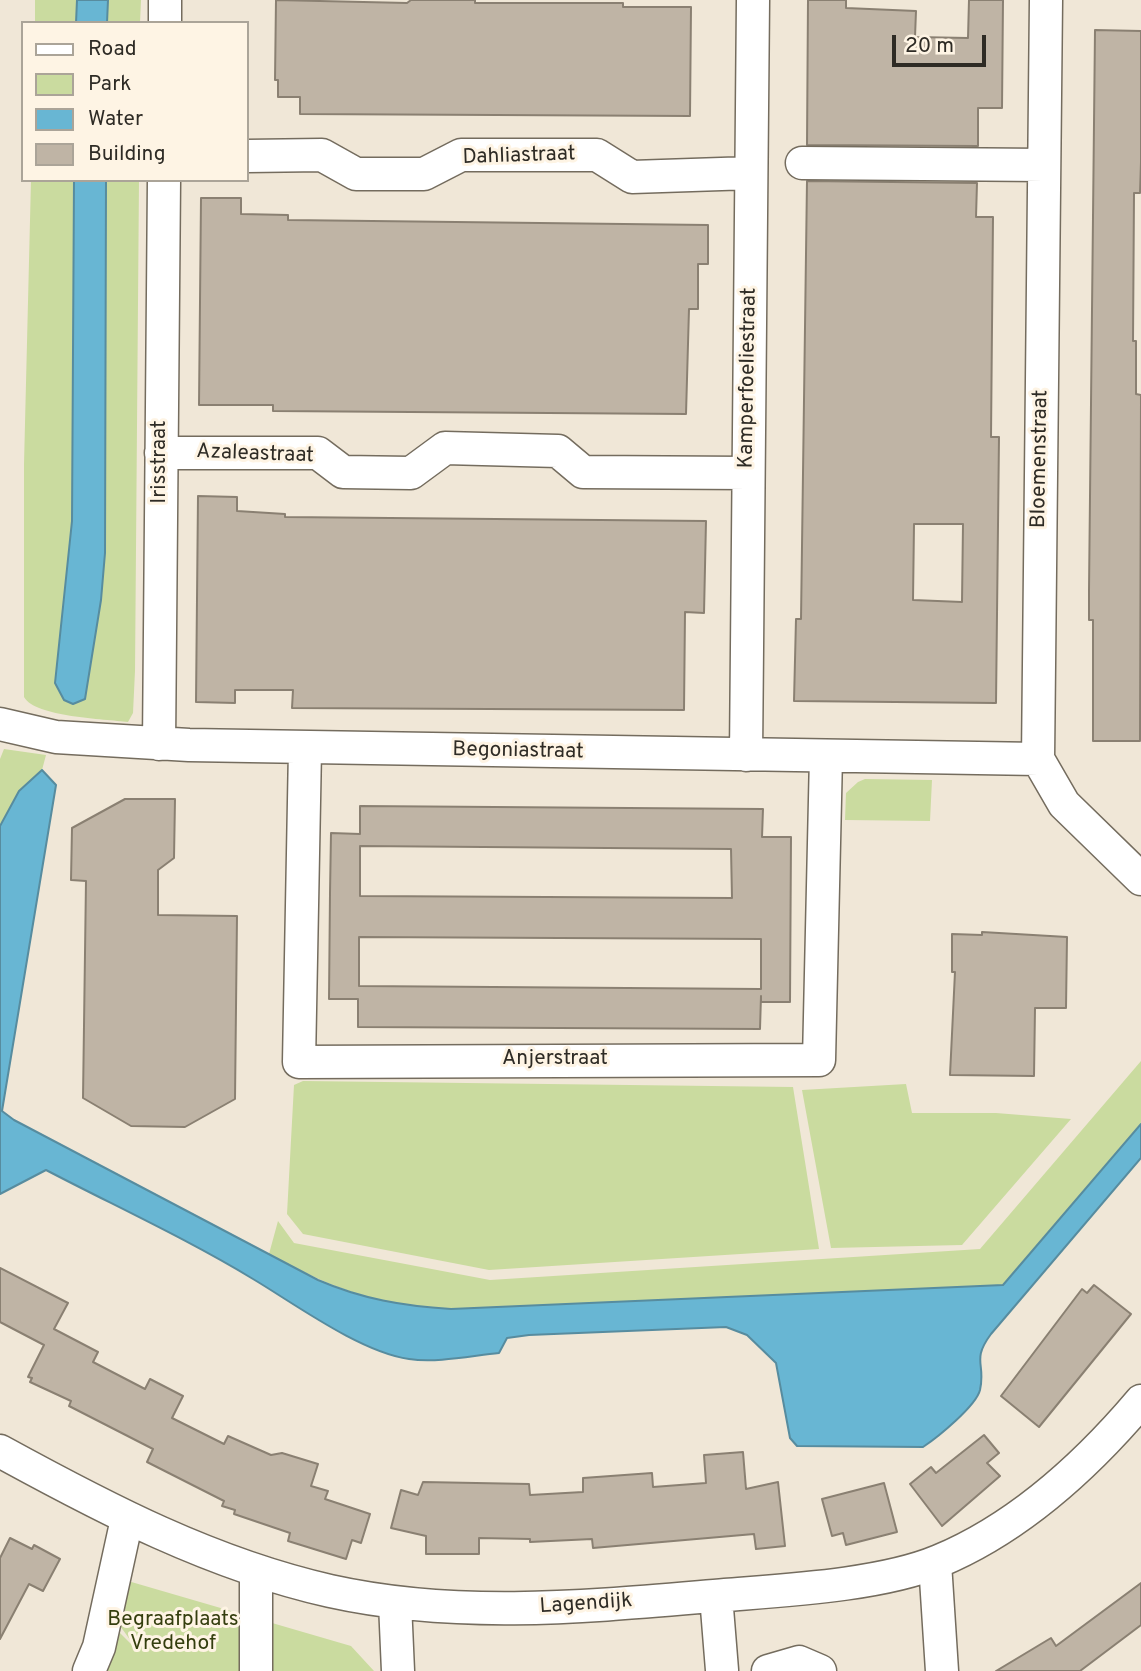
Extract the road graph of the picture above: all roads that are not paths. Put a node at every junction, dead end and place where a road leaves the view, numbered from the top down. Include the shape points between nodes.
1 (165, 0) edge
2 (752, 0) edge
3 (1046, 0) edge
4 (165, 21) edge
5 (248, 156) edge
6 (802, 163) dead end
7 (1044, 165) junction
8 (751, 173) junction
9 (164, 182) edge
10 (161, 453) junction
11 (748, 473) junction
12 (0, 724) edge
13 (159, 744) junction
14 (305, 749) junction
15 (746, 755) junction
16 (826, 756) junction
17 (1038, 759) junction
18 (1141, 879) edge
19 (1141, 1401) edge
20 (0, 1451) edge
21 (127, 1519) junction
22 (935, 1563) junction
23 (256, 1571) junction
24 (716, 1596) junction
25 (395, 1603) junction
26 (89, 1671) edge
27 (256, 1671) edge
28 (398, 1671) edge
29 (723, 1671) edge
30 (768, 1671) edge
31 (820, 1671) edge
32 (942, 1671) edge

1 - 4 street
2 - 8 street, Kamperfoeliestraat
3 - 7 street, Bloemenstraat
5 - 8 street, Dahliastraat via 323,155 356,174 424,174 461,155 597,155 632,177
6 - 7 street
7 - 17 street, Bloemenstraat
8 - 11 street, Kamperfoeliestraat
9 - 10 street, Irisstraat
10 - 11 street, Azaleastraat via 318,453 343,472 411,473 445,448 558,451 583,472
10 - 13 street, Irisstraat
11 - 15 street, Kamperfoeliestraat
12 - 13 street, Begoniastraat via 56,737
13 - 14 street, Begoniastraat
14 - 15 street, Begoniastraat
14 - 16 street, Anjerstraat via 299,1062 819,1060
15 - 16 street, Begoniastraat
16 - 17 street, Begoniastraat
17 - 18 street via 1064,804
19 - 22 street, Lagendijk via 1062,1483 999,1529
20 - 21 street, Lagendijk
21 - 23 street, Lagendijk
21 - 26 street via 99,1647
22 - 24 street, Lagendijk via 870,1578
22 - 32 street
23 - 25 street, Lagendijk
23 - 27 street
24 - 25 street, Lagendijk via 532,1609
24 - 29 street
25 - 28 street
30 - 31 street via 799,1662

